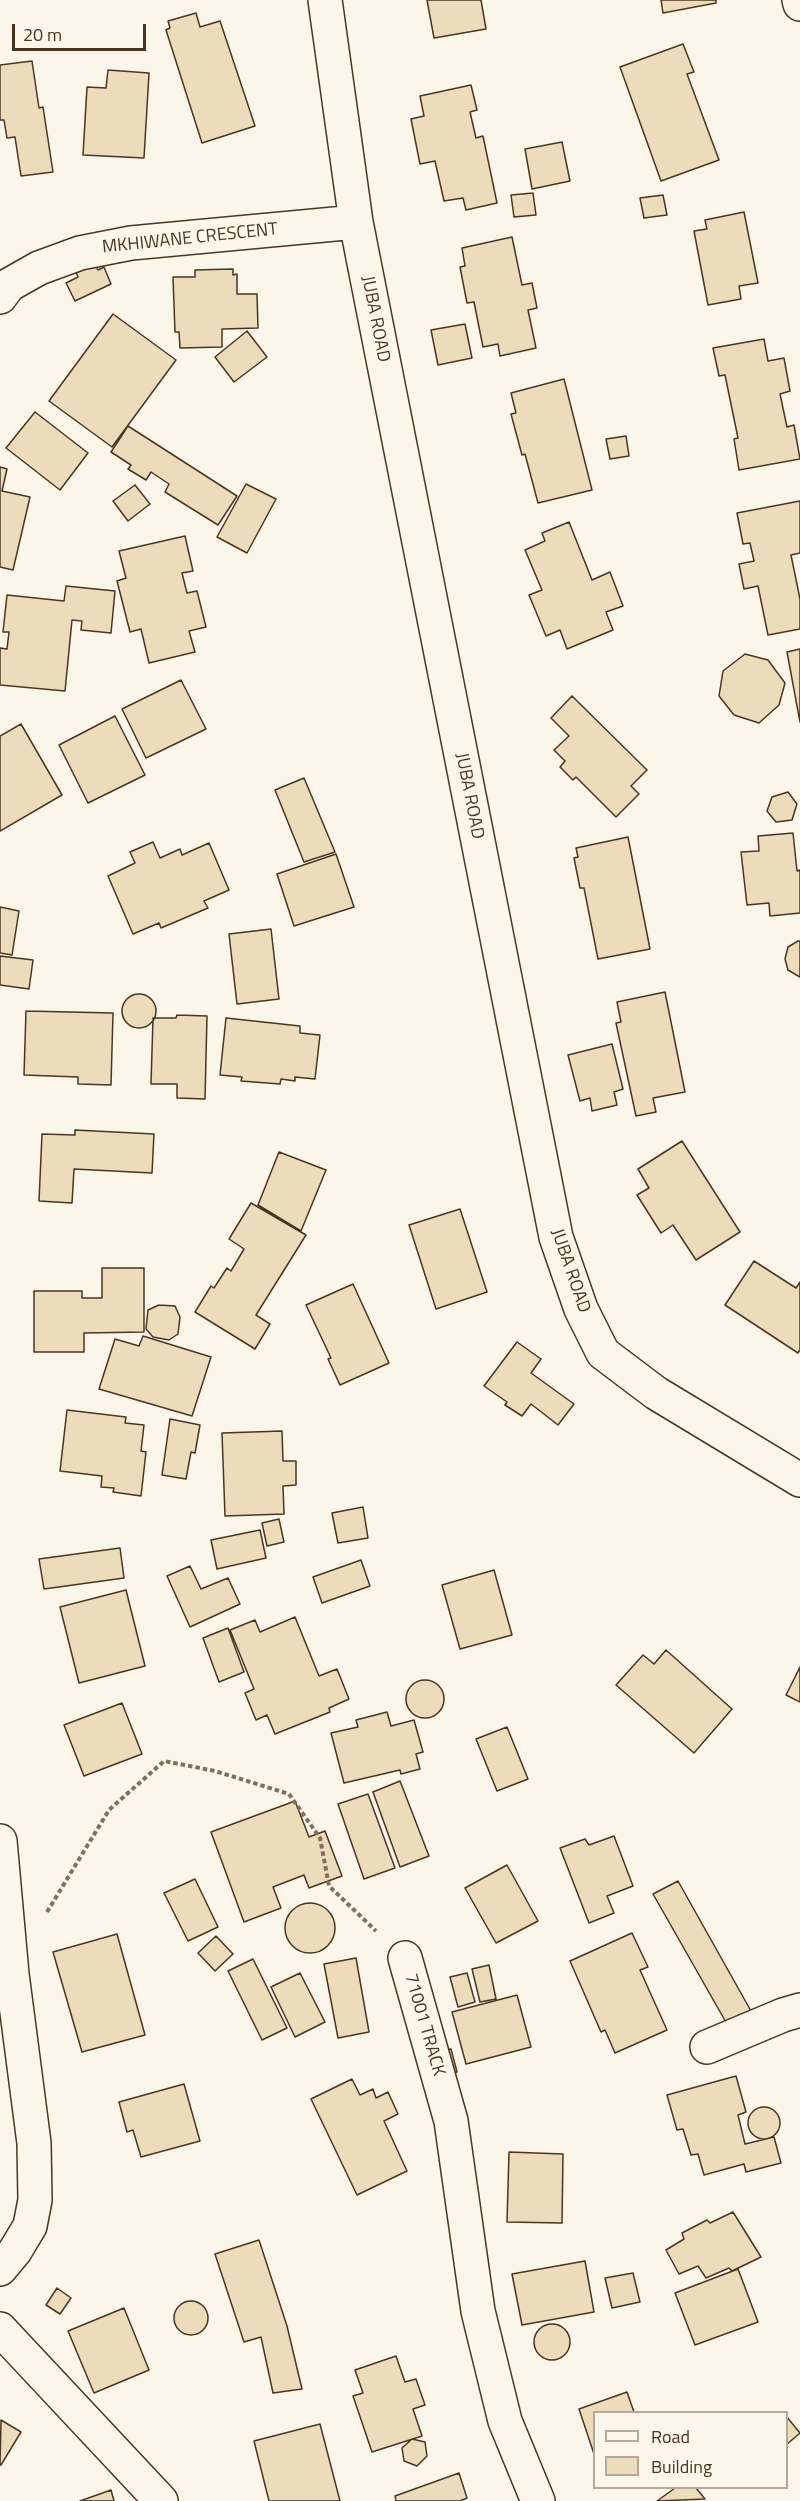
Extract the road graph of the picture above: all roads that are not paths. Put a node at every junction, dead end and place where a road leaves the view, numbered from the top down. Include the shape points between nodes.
1 (325, 0) edge
2 (356, 222) junction
3 (0, 297) edge
4 (800, 1480) edge
5 (0, 1841) edge
6 (405, 1958) road end
7 (800, 2010) edge
8 (707, 2047) dead end
9 (0, 2269) edge
10 (0, 2329) edge
11 (161, 2501) edge
12 (538, 2501) edge

1 - 2 street, JUBA ROAD
2 - 3 street, MKHIWANE CRESCENT via 131,243 80,253 39,268 9,285
2 - 4 street, JUBA ROAD via 556,1237 581,1309 603,1353 656,1393
5 - 9 street via 34,2144 35,2200 30,2226
6 - 12 street, 71001 TRACK via 451,2121 478,2311 505,2421
7 - 8 street
10 - 11 street

